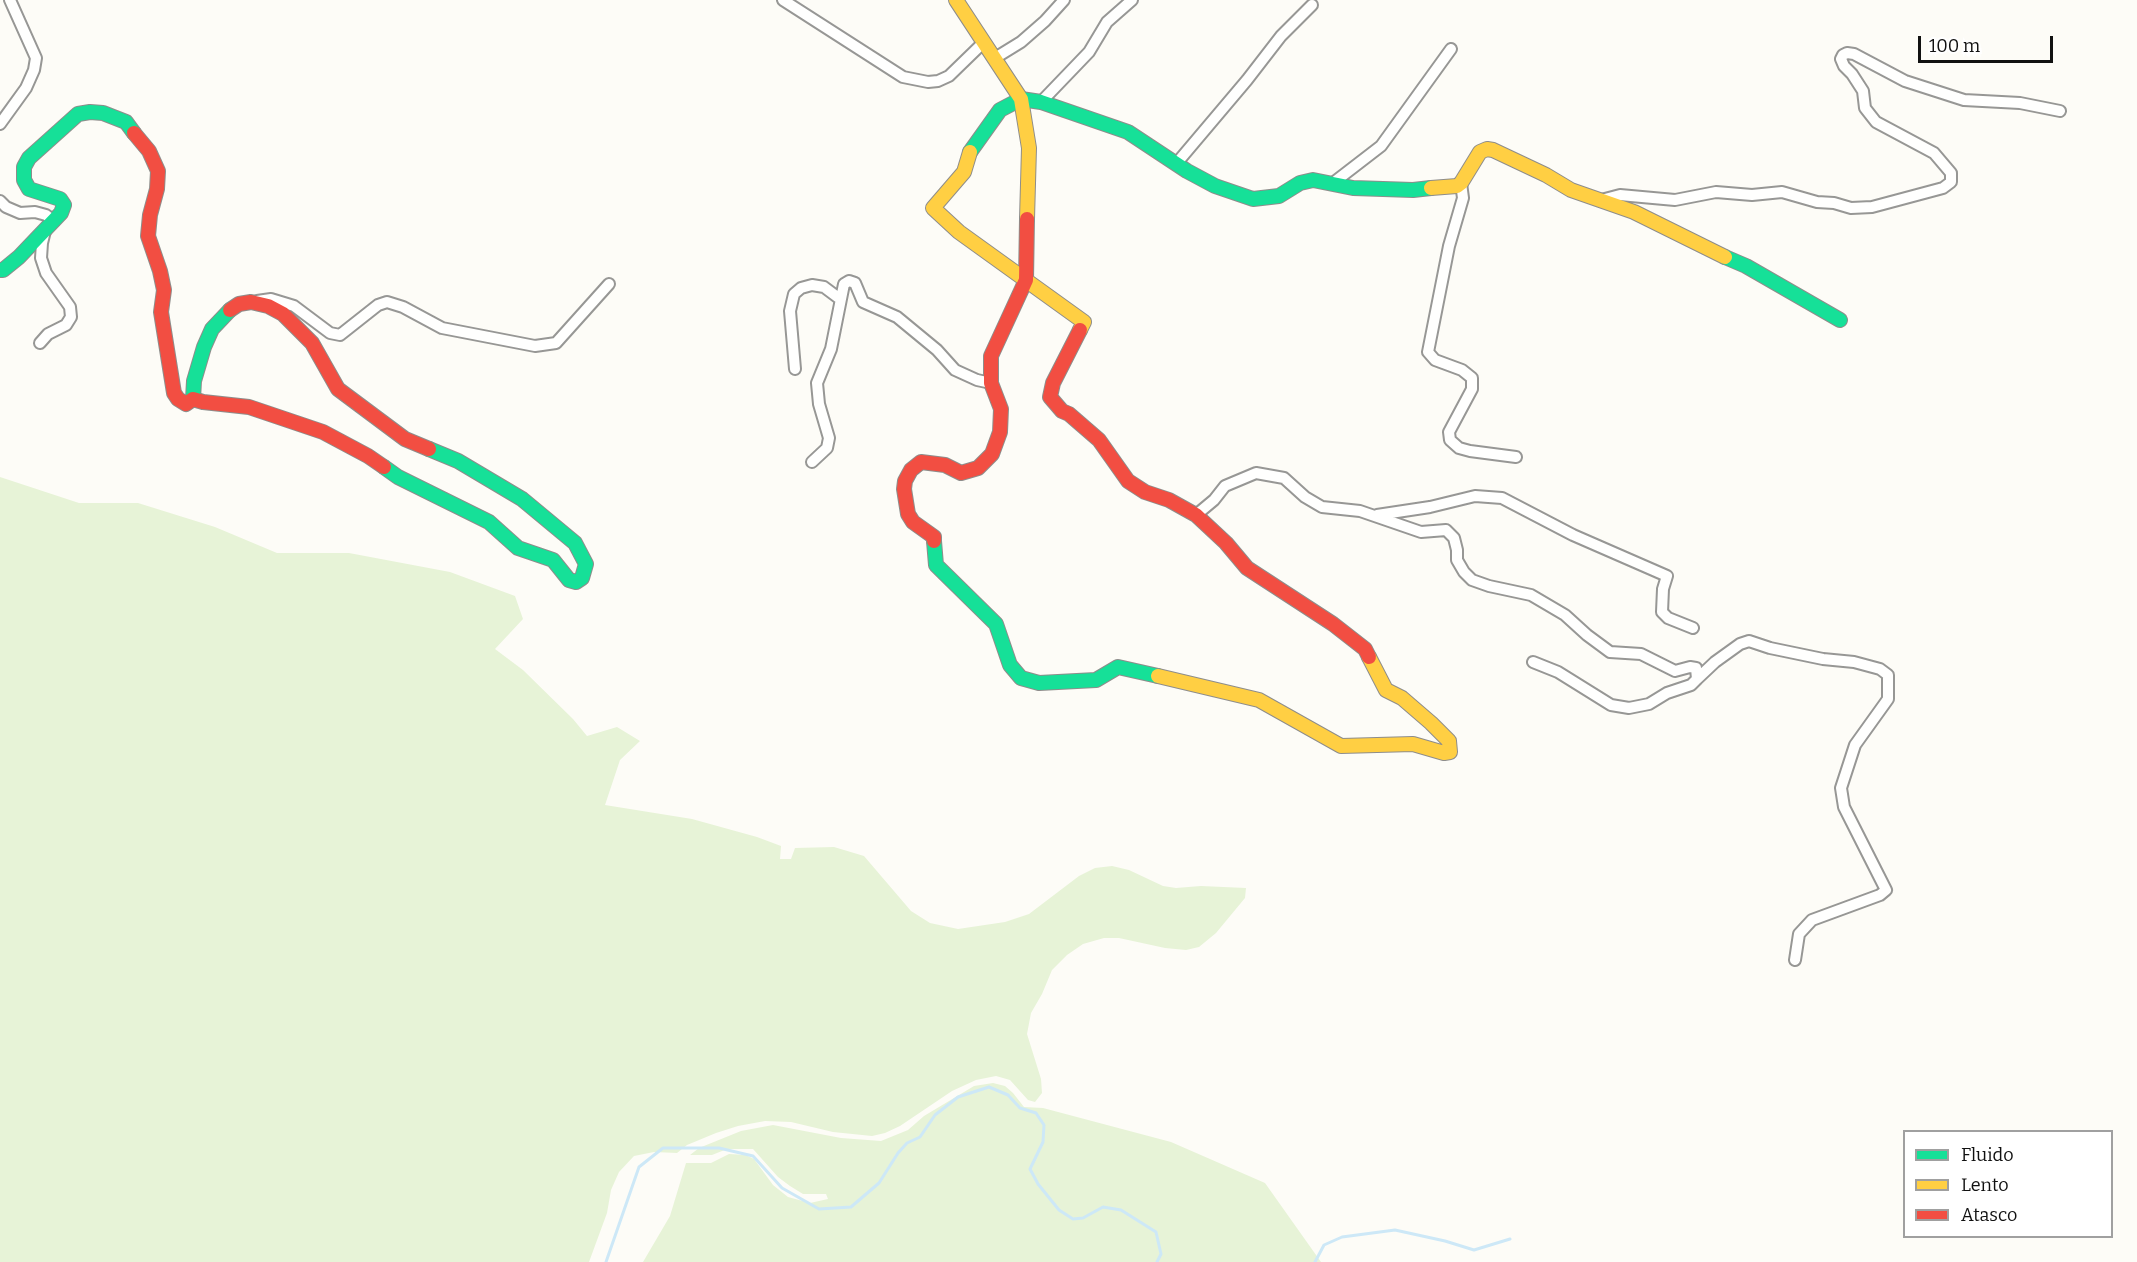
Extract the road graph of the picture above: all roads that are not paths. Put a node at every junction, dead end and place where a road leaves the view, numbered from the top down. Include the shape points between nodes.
1 (10, 0) edge
2 (783, 0) edge
3 (956, 0) edge
4 (1064, 0) edge
5 (1132, 0) edge
6 (1312, 5) dead end
7 (984, 42) junction
8 (1451, 49) dead end
9 (995, 58) junction
10 (1021, 99) junction
11 (1041, 102) junction
12 (2060, 111) dead end
13 (0, 124) edge
14 (1176, 164) junction
15 (1333, 183) junction
16 (1461, 183) junction
17 (1600, 200) junction
18 (0, 201) edge
19 (50, 224) junction
20 (0, 270) edge
21 (1026, 280) junction
22 (609, 284) dead end
23 (840, 299) junction
24 (251, 302) junction
25 (1840, 320) dead end
26 (40, 343) dead end
27 (795, 369) dead end
28 (991, 383) junction
29 (193, 399) junction
30 (1516, 456) dead end
31 (812, 462) dead end
32 (1196, 515) junction
33 (1374, 516) junction
34 (1693, 628) dead end
35 (1533, 662) dead end
36 (1698, 679) junction
37 (1795, 960) dead end

1 - 13 street via 36,57 26,88
2 - 7 street via 903,77 938,81 949,76
3 - 7 street
4 - 9 street via 1021,42
5 - 11 street via 1107,22 1089,52
6 - 14 street via 1281,36
7 - 9 street
8 - 15 street via 1380,146
9 - 10 street
10 - 11 street
10 - 21 street via 1029,148
10 - 21 street via 1000,110 971,150 963,172 933,207 959,232
11 - 14 street via 1128,132
12 - 17 street via 2020,103 1964,100 1905,81 1847,53 1841,59 1863,91 1865,108 1876,122 1934,153 1951,173 1951,182 1943,188 1872,207 1851,208 1782,192 1716,192 1675,200 1620,195
14 - 15 street via 1215,186 1253,199 1279,196 1304,181
15 - 16 street via 1353,188 1413,190
16 - 17 street via 1476,155 1488,149
16 - 30 street via 1463,198 1449,246 1428,352 1435,360 1472,378 1472,389 1449,432 1450,440 1470,451
17 - 25 street via 1634,212 1746,266
18 - 19 street via 20,213 46,214
19 - 20 street via 19,257
19 - 26 street via 41,258 46,273 70,307 71,317
19 - 29 street via 64,205 60,199 29,189 24,167 30,158 78,114 103,113 126,122 149,151 158,171 148,236 164,290 161,312 174,393 186,404
21 - 28 street via 991,356
21 - 32 street via 1084,322 1053,383 1050,397 1099,440 1128,482
22 - 24 street via 556,344 535,346 442,328 387,302 340,335 330,333 294,306 271,299
23 - 27 street via 824,287 812,285 794,294 790,311
23 - 28 street via 844,284 855,283 862,302 897,317 955,370
23 - 31 street via 831,350 817,383 829,438 827,448
24 - 29 street via 226,312 212,329 194,381
24 - 29 street via 283,314 312,343 338,389 405,439 458,461 522,499 575,543 586,564 582,578 576,582 569,580 553,560 518,548 489,522 398,477 323,432 249,406
28 - 32 street via 1001,409 1000,432 992,454 978,468 961,472 921,462 911,470 904,489 913,522 934,537 936,565 996,624 1010,664 1021,678 1040,683 1096,680 1118,667 1259,700 1341,746 1413,744 1450,752 1449,741 1431,723 1402,698 1386,690 1365,649 1247,568
32 - 33 street via 1225,486 1256,473 1284,478 1305,498 1322,507
33 - 34 street via 1475,496 1502,498 1573,535 1667,576 1662,612
33 - 36 street via 1421,532 1446,530 1454,538 1457,560 1472,580 1531,595 1565,615 1610,652 1641,654 1675,671 1696,668
35 - 36 street via 1558,672 1611,705 1629,708 1649,704
36 - 37 street via 1749,641 1823,659 1854,662 1888,675 1888,699 1855,745 1841,788 1844,807 1886,890 1812,920 1799,934

